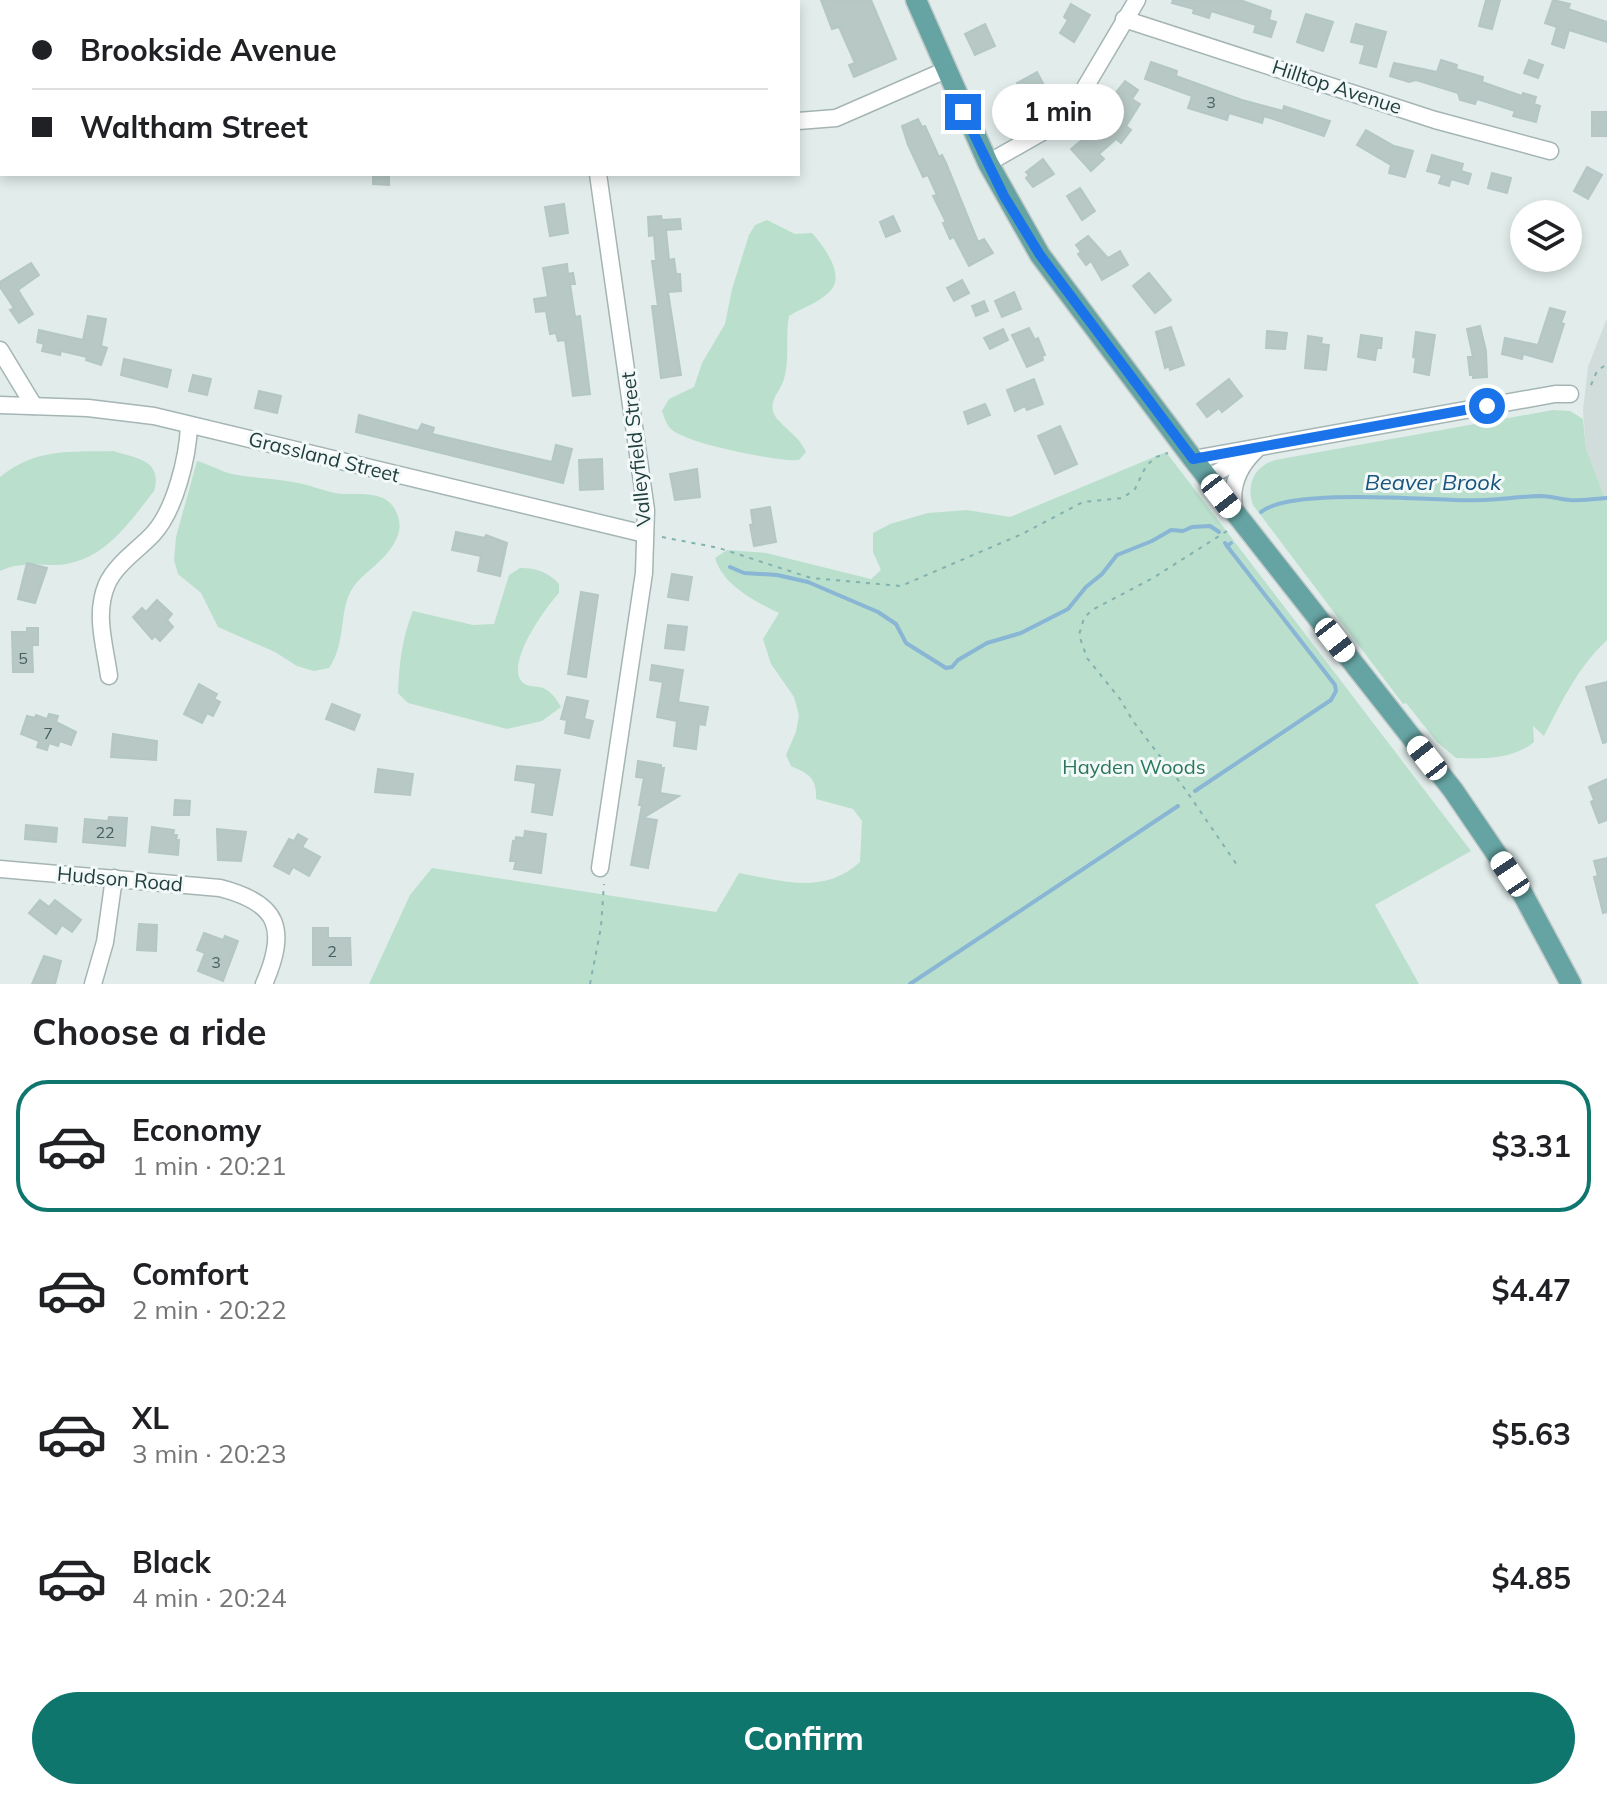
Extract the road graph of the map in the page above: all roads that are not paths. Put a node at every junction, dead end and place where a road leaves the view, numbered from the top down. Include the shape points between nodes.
1 (916, 0) edge
2 (1137, 0) edge
3 (1124, 19) junction
4 (946, 70) junction
5 (800, 121) edge
6 (1550, 151) dead end
7 (988, 163) junction
8 (598, 176) edge
9 (0, 350) edge
10 (1570, 394) dead end
11 (0, 405) edge
12 (34, 406) junction
13 (189, 425) junction
14 (1262, 448) junction
15 (1193, 459) junction
16 (1208, 478) junction
17 (1239, 518) junction
18 (645, 534) junction
19 (109, 676) dead end
20 (600, 868) road end
21 (0, 869) edge
22 (114, 878) junction
23 (93, 984) edge
24 (264, 984) edge
25 (1571, 984) edge

1 - 4 main road
2 - 3 street
3 - 6 street, Hilltop Avenue via 1435,120
3 - 7 street via 1067,118
4 - 5 street via 836,118
4 - 7 main road
7 - 15 main road via 1040,255
8 - 18 street, Valleyfield Street via 646,510
9 - 12 street
10 - 14 street
11 - 12 street, Grassland Street
12 - 13 street, Grassland Street via 154,416
13 - 18 street, Grassland Street
13 - 19 street via 188,454 156,531 107,584 101,638
14 - 15 street
14 - 16 street
14 - 17 street via 1244,461 1236,477 1233,495
15 - 16 main road
16 - 17 main road
17 - 25 main road via 1453,790 1519,887
18 - 20 street, Valleyfield Street via 644,573
21 - 22 street, Hudson Road
22 - 23 street
22 - 24 street, Hudson Road via 249,895 270,911 277,937

